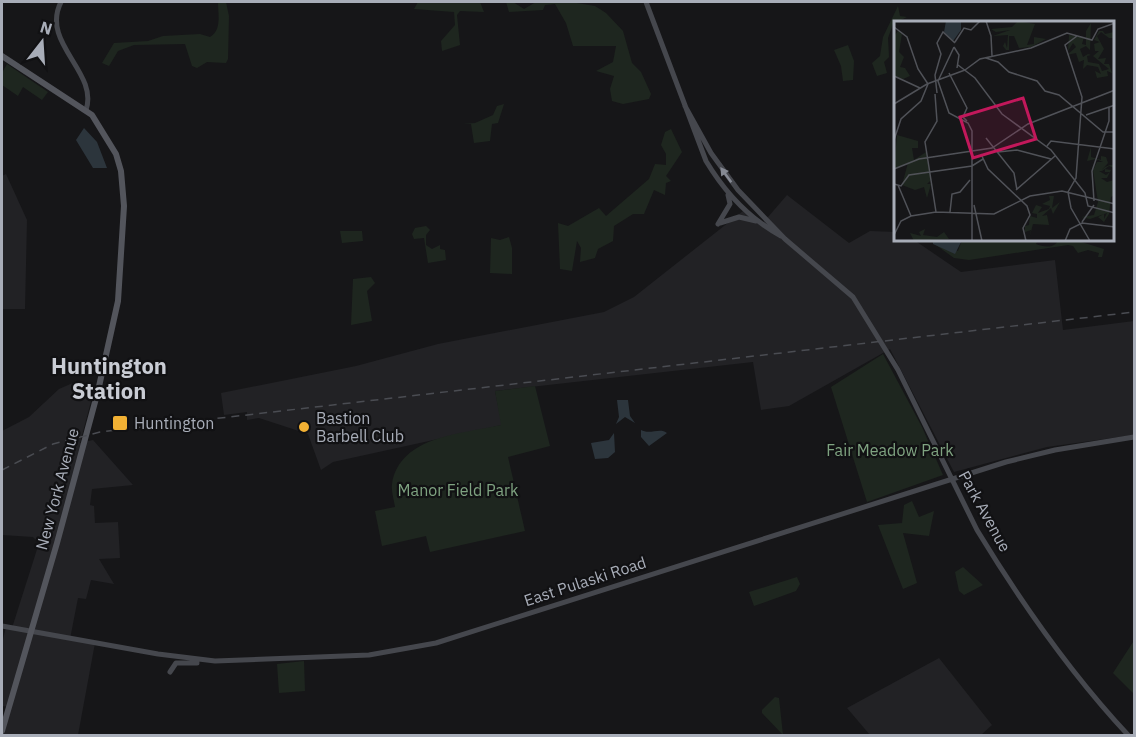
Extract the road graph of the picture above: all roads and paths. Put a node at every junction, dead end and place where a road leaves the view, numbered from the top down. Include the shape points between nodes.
1 (60, 2) edge
2 (646, 2) edge
3 (2, 56) edge
4 (685, 106) junction
5 (86, 110) junction
6 (699, 148) junction
7 (711, 153) junction
8 (719, 181) junction
9 (738, 190) junction
10 (740, 205) junction
11 (760, 222) junction
12 (780, 233) junction
13 (785, 239) junction
14 (1134, 437) edge
15 (952, 480) junction
16 (2, 626) edge
17 (32, 631) junction
18 (200, 661) junction
19 (170, 672) dead end
20 (2, 731) edge
21 (1130, 735) edge

1 - 5 main road via 57,31 83,81 89,101
2 - 4 main road, Park Avenue
3 - 5 main road, New York Avenue
4 - 6 main road, Park Avenue
4 - 7 main road, Park Avenue
5 - 17 main road, New York Avenue via 109,140 122,175 118,301 98,392
6 - 7 main road via 703,143
6 - 8 main road, Park Avenue
9 -> 7 main road, Park Avenue
8 - 10 main road, Park Avenue
8 - 11 main road via 730,201 718,224 739,217
9 - 10 main road
9 - 12 main road, Park Avenue
10 - 11 main road, Park Avenue
10 - 12 main road via 744,204
11 - 13 main road, Park Avenue
12 - 13 main road, Park Avenue
13 - 15 main road, Park Avenue via 841,284 857,302 898,370
14 - 15 main road, East Pulaski Road via 1042,452
15 - 18 main road, East Pulaski Road via 414,649 369,655
15 - 21 main road, Park Avenue via 983,540 1057,652
16 - 17 main road, East Pulaski Road
17 - 18 main road, East Pulaski Road
17 - 20 main road, New York Avenue
18 - 19 main road via 176,663

